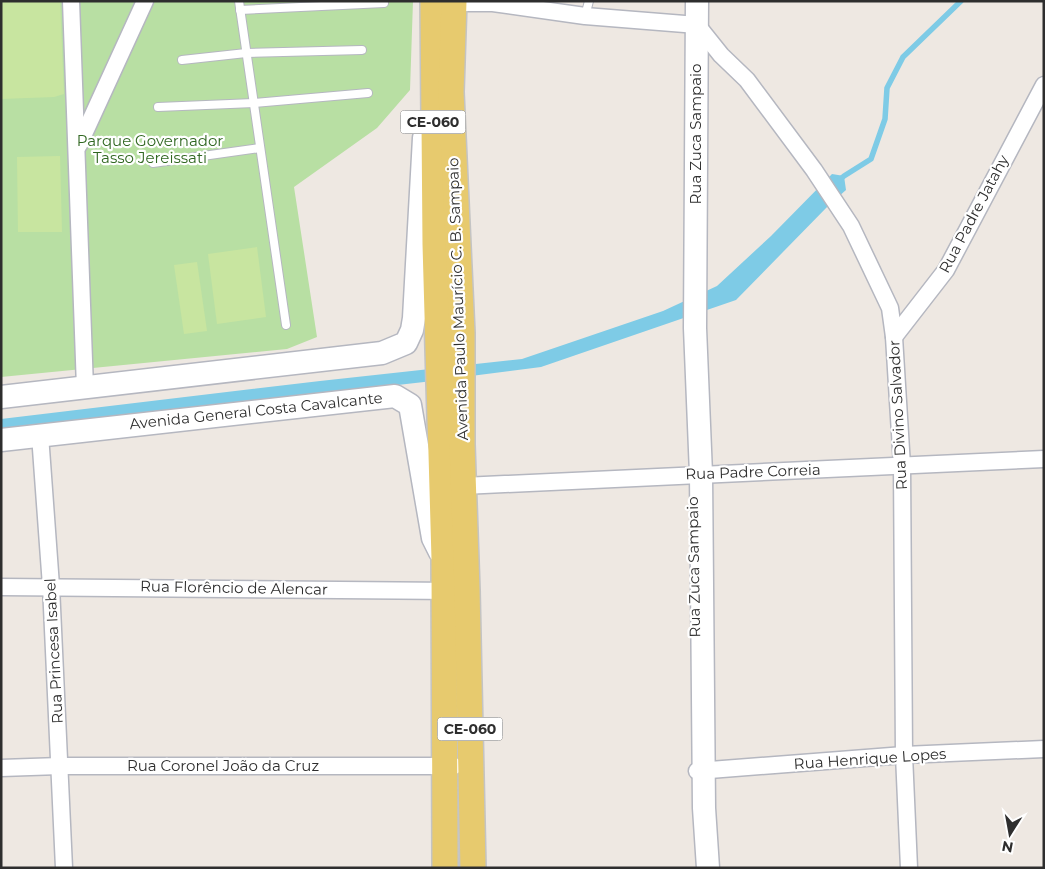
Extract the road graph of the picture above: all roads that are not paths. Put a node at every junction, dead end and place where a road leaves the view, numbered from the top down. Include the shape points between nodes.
1 (71, 1) edge
2 (145, 1) edge
3 (697, 1) edge
4 (447, 2) edge
5 (493, 2) edge
6 (384, 3) dead end
7 (239, 6) edge
8 (587, 9) edge
9 (697, 25) junction
10 (362, 50) dead end
11 (246, 53) junction
12 (182, 60) dead end
13 (1044, 85) edge
14 (368, 93) dead end
15 (254, 102) junction
16 (158, 107) dead end
17 (433, 114) junction
18 (260, 148) junction
19 (77, 150) junction
20 (153, 163) dead end
21 (286, 325) dead end
22 (450, 333) junction
23 (894, 337) junction
24 (85, 388) junction
25 (1, 397) edge
26 (40, 435) junction
27 (1, 440) edge
28 (1044, 459) edge
29 (902, 466) junction
30 (697, 475) junction
31 (456, 496) junction
32 (444, 559) junction
33 (51, 586) junction
34 (1, 587) edge
35 (455, 591) junction
36 (1044, 749) edge
37 (904, 755) junction
38 (60, 766) junction
39 (444, 766) junction
40 (470, 766) junction
41 (1, 768) edge
42 (701, 771) junction
43 (64, 868) edge
44 (445, 868) edge
45 (473, 868) edge
46 (700, 868) edge
47 (708, 868) edge
48 (909, 868) edge

1 - 19 street
2 - 19 street
3 - 9 street, Rua Zuca Sampaio
4 - 5 street
4 - 17 main road, Avenida Paulo Maurício C. B. Sampaio / CE-060
4 - 22 main road, Avenida Paulo Maurício C. B. Sampaio / CE-060 via 451,92
5 - 8 street
6 - 7 lane
7 - 11 lane
8 - 9 street
9 - 23 street, Rua Divino Salvador via 720,55 747,80 851,226 890,308
9 - 30 street, Rua Zuca Sampaio via 695,266 690,332
10 - 11 lane
11 - 12 lane
11 - 15 lane
13 - 23 street, Rua Padre Jatahy via 946,270
14 - 15 lane
15 - 16 lane
15 - 18 lane
17 - 22 main road, Avenida Paulo Maurício C. B. Sampaio / CE-060 via 435,244
17 - 24 street via 424,139 414,318 406,343 382,353
18 - 20 lane
18 - 21 lane
19 - 24 street
22 - 31 main road, Avenida Paulo Maurício C. B. Sampaio / CE-060
23 - 29 street, Rua Divino Salvador
24 - 25 street
26 - 27 street, Avenida General Costa Cavalcante
26 - 32 street, Avenida General Costa Cavalcante via 394,396 410,406 433,538
26 - 33 street, Rua Princesa Isabel
28 - 29 street, Rua Padre Correia
29 - 30 street, Rua Padre Correia
29 - 37 street, Rua Divino Salvador
30 - 31 street, Rua Padre Correia
30 - 42 street, Rua Zuca Sampaio
31 - 32 main road, CE-060
31 - 35 main road, CE-060
32 - 35 main road, CE-060
33 - 34 street, Rua Florêncio de Alencar
33 - 35 street, Rua Florêncio de Alencar
33 - 38 street, Rua Princesa Isabel
35 - 39 main road, CE-060
35 - 40 main road, CE-060
36 - 37 street, Rua Henrique Lopes
37 - 42 street, Rua Henrique Lopes
37 - 48 street, Rua Divino Salvador
38 - 39 street, Rua Coronel João da Cruz
38 - 41 street, Rua Coronel João da Cruz
38 - 43 street, Rua Princesa Isabel
39 - 40 street, Rua Coronel João da Cruz
39 - 44 main road, CE-060
40 - 45 main road, CE-060
42 - 46 street, Rua Zuca Sampaio via 697,810
42 - 47 street, Rua Zuca Sampaio

